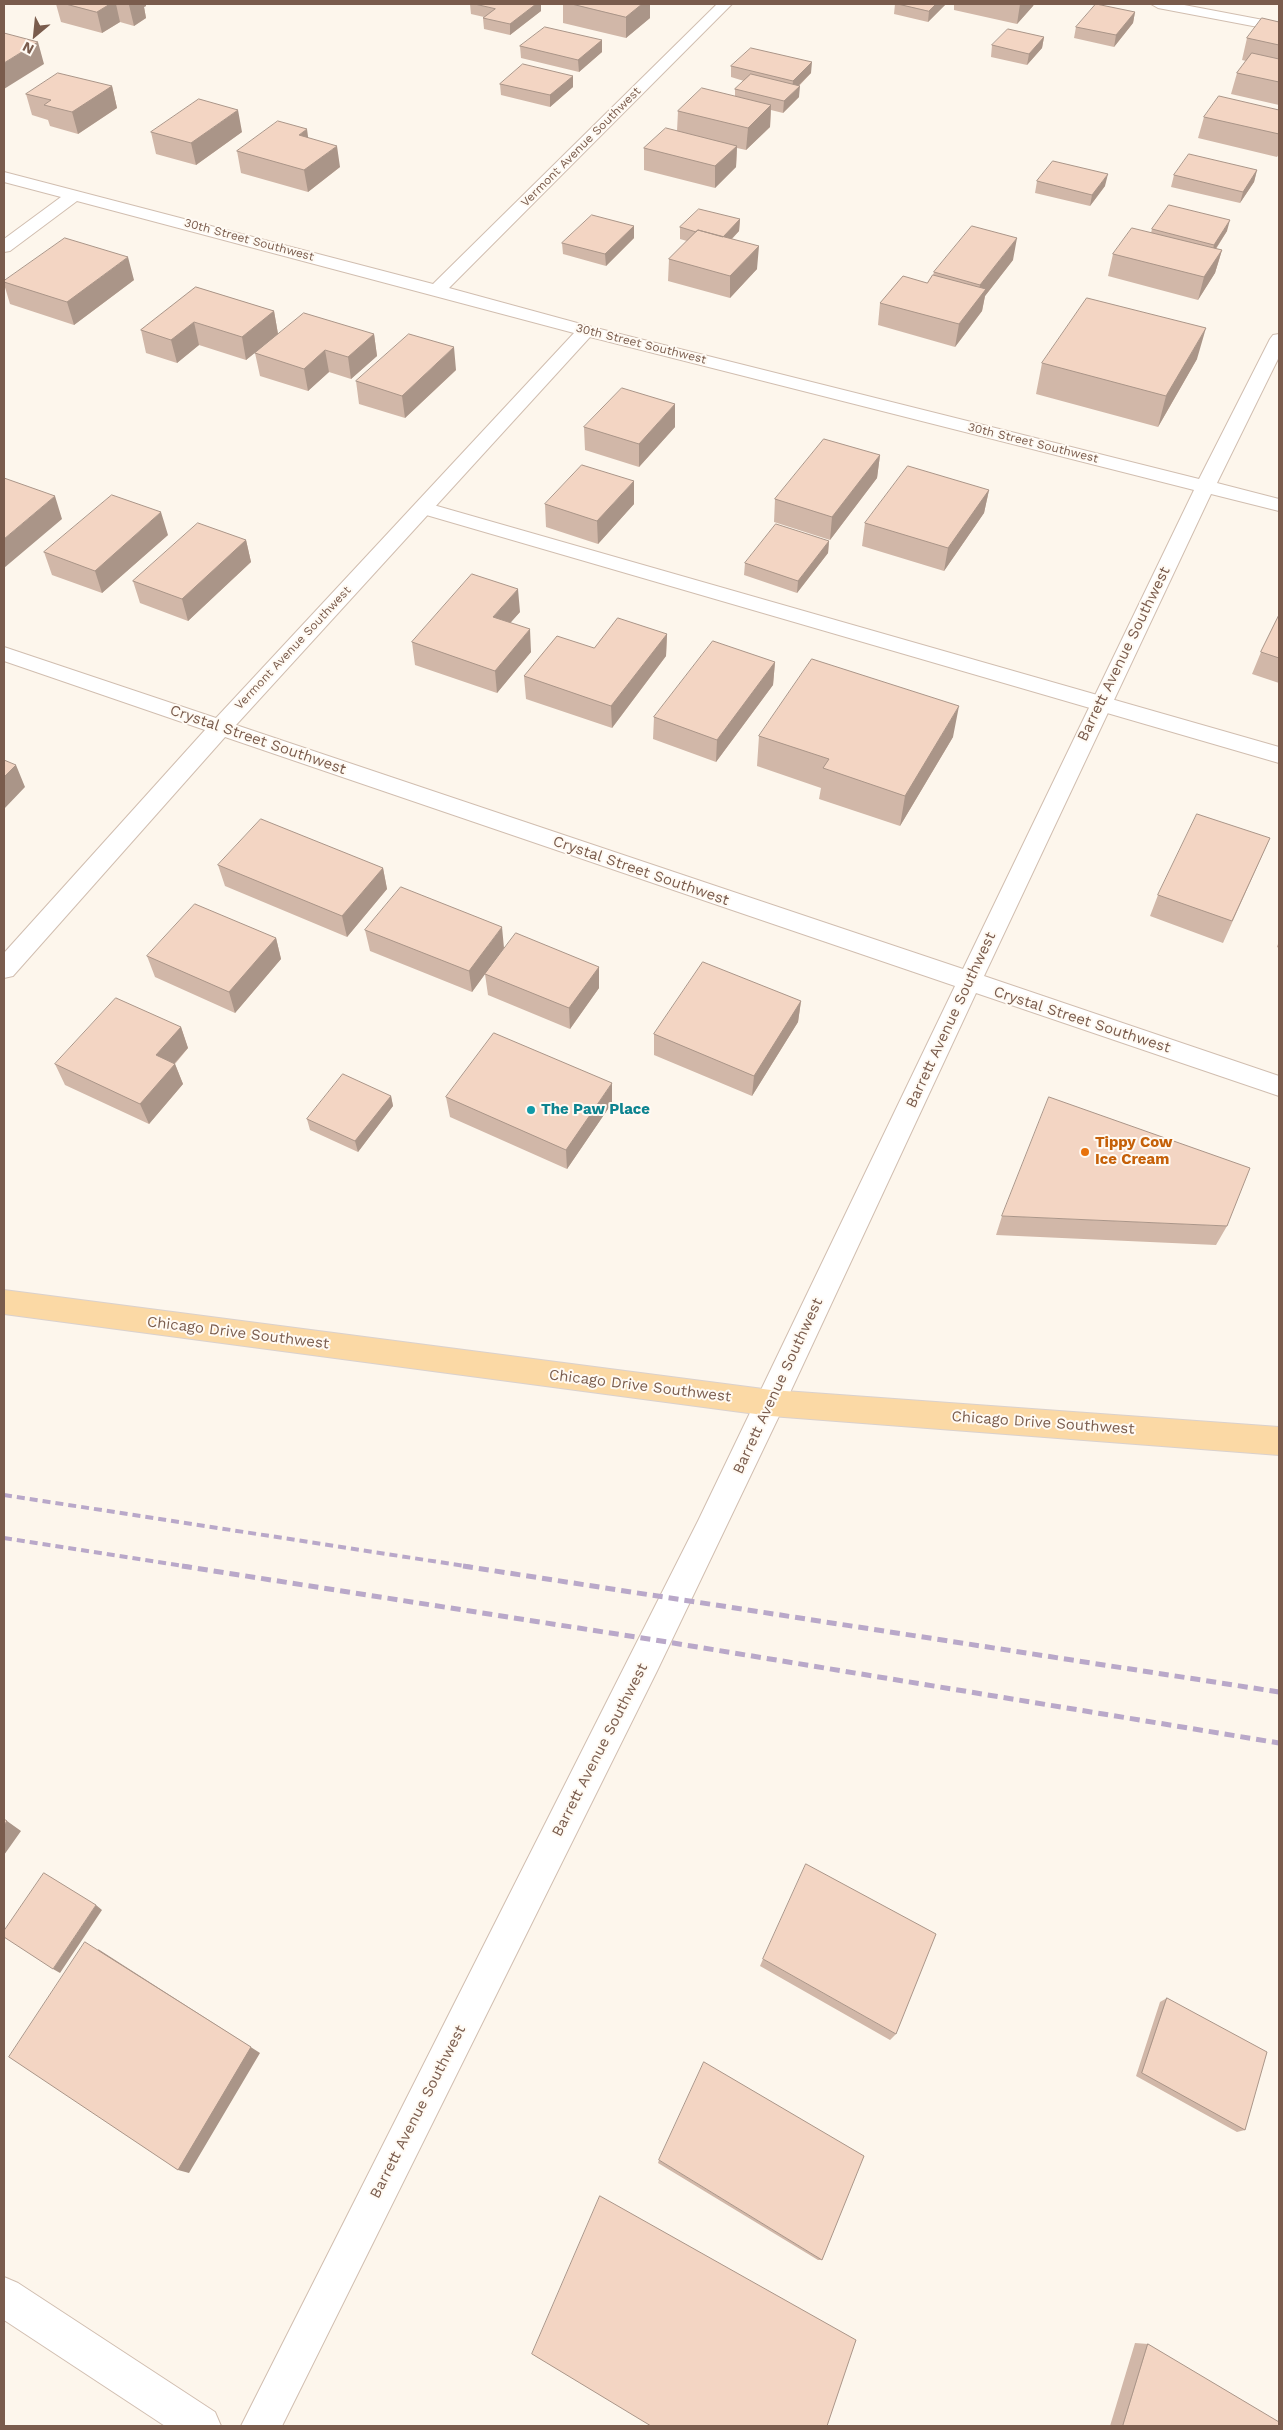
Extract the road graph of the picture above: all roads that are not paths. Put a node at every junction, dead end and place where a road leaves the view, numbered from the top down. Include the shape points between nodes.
1 (702, 4) edge
2 (1158, 4) edge
3 (723, 6) edge
4 (1279, 27) edge
5 (4, 177) edge
6 (74, 194) junction
7 (4, 247) edge
8 (437, 290) junction
9 (586, 331) junction
10 (1279, 339) edge
11 (1205, 486) junction
12 (1279, 505) edge
13 (422, 508) junction
14 (4, 654) edge
15 (1101, 703) junction
16 (220, 728) junction
17 (1279, 755) edge
18 (4, 969) edge
19 (968, 982) junction
20 (1279, 1086) edge
21 (4, 1302) edge
22 (771, 1403) junction
23 (1279, 1441) edge
24 (4, 2297) edge
25 (201, 2426) edge
26 (261, 2426) edge

1 - 3 street
2 - 4 street
3 - 8 street, Vermont Avenue Southwest
5 - 6 street, 30th Street Southwest
6 - 7 street
6 - 8 street, 30th Street Southwest
8 - 9 street, 30th Street Southwest
9 - 11 street, 30th Street Southwest
9 - 13 street, Vermont Avenue Southwest
10 - 11 street, Barrett Avenue Southwest
11 - 12 street, 30th Street Southwest
11 - 15 street, Barrett Avenue Southwest
13 - 15 street
13 - 16 street, Vermont Avenue Southwest
14 - 16 street, Crystal Street Southwest
15 - 17 street
15 - 19 street, Barrett Avenue Southwest
16 - 18 street, Vermont Avenue Southwest
16 - 19 street, Crystal Street Southwest
19 - 20 street, Crystal Street Southwest
19 - 22 street, Barrett Avenue Southwest
21 - 22 main road, Chicago Drive Southwest
22 - 23 main road, Chicago Drive Southwest
22 - 26 street, Barrett Avenue Southwest
24 - 25 street

